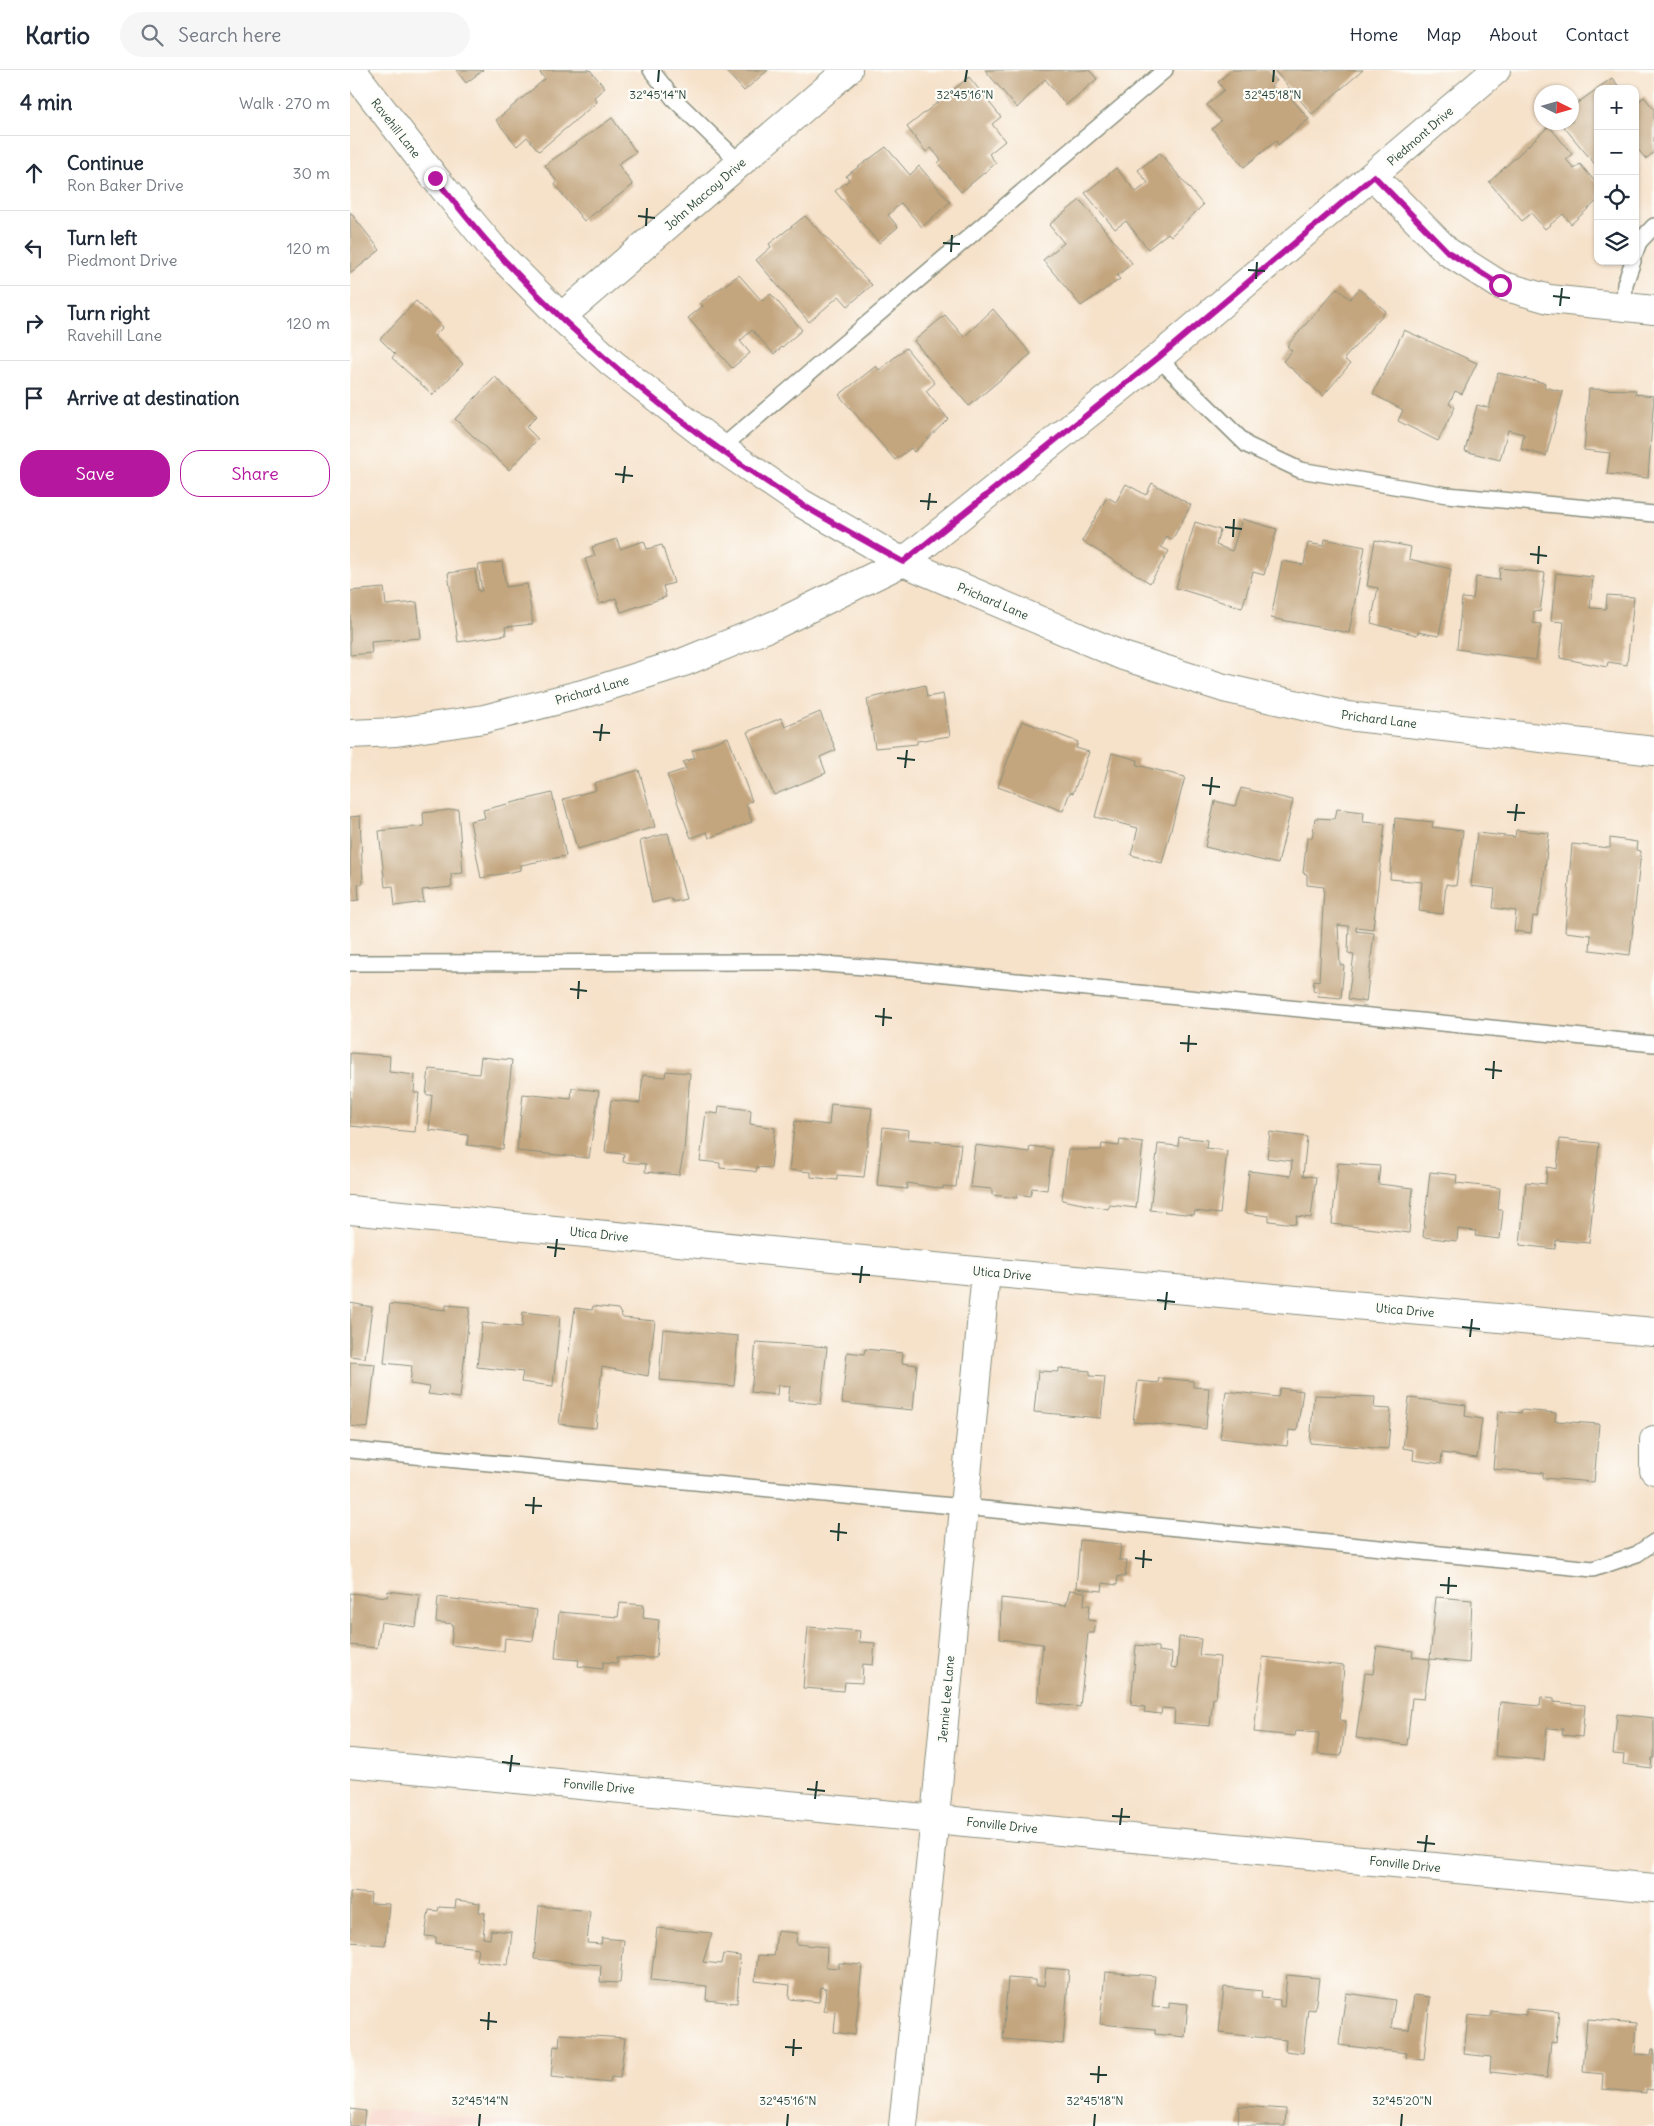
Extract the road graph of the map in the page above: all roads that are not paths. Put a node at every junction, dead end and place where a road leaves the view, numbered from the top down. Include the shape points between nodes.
1 (651, 70) edge
2 (848, 70) edge
3 (1165, 70) edge
4 (1496, 70) edge
5 (355, 84) edge
6 (740, 164) junction
7 (1374, 176) junction
8 (1654, 226) edge
9 (1639, 242) edge
10 (1631, 265) edge
11 (1624, 307) junction
12 (1654, 310) edge
13 (561, 317) junction
14 (1158, 358) junction
15 (721, 448) junction
16 (1654, 514) edge
17 (903, 562) junction
18 (350, 734) edge
19 (1654, 751) edge
20 (350, 963) edge
21 (1654, 1044) edge
22 (350, 1210) edge
23 (986, 1272) junction
24 (1654, 1332) edge
25 (1654, 1440) edge
26 (350, 1450) edge
27 (1654, 1470) edge
28 (964, 1507) junction
29 (1654, 1542) edge
30 (350, 1763) edge
31 (935, 1818) junction
32 (1654, 1888) edge
33 (903, 2126) edge

1 - 6 lane via 673,98
2 - 6 street, John Maccoy Drive
3 - 15 lane
4 - 7 street, Piedmont Drive
5 - 13 street, Ravehill Lane via 493,248
6 - 13 street, John Maccoy Drive
7 - 11 street via 1448,252 1500,285 1549,299
7 - 14 street, Piedmont Drive
8 - 9 lane
10 - 11 lane via 1625,284
11 - 12 street
13 - 15 street, Ravehill Lane via 626,374
14 - 16 lane via 1246,445 1300,470 1447,494
14 - 17 street, Piedmont Drive
15 - 17 street, Ravehill Lane via 801,504
17 - 18 street, Prichard Lane via 777,624 684,662 590,692 484,719 396,732
17 - 19 street, Prichard Lane via 1123,656 1224,688 1347,716
20 - 21 lane via 798,962
22 - 23 street, Utica Drive
23 - 24 street, Utica Drive
23 - 28 street, Jennie Lee Lane
25 - 27 street
26 - 28 lane
28 - 29 lane via 1593,1569 1637,1554
28 - 31 street, Jennie Lee Lane
30 - 31 street, Fonville Drive
31 - 32 street, Fonville Drive
31 - 33 street, Jennie Lee Lane

